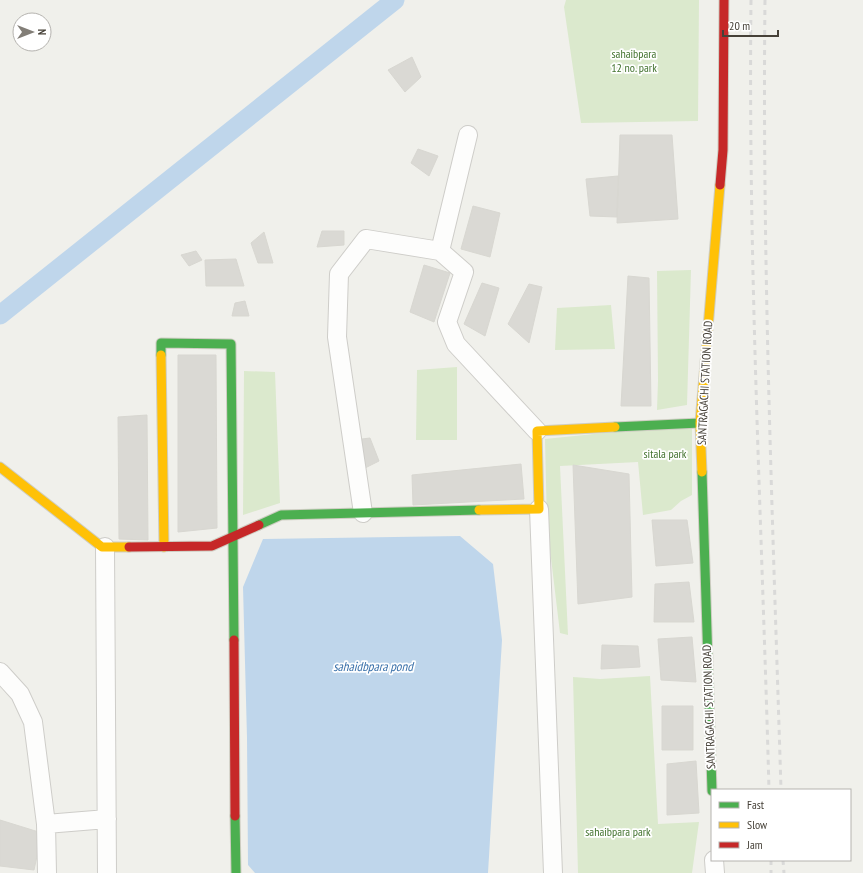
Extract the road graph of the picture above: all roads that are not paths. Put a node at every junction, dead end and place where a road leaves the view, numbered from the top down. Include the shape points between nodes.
1 (724, 0) edge
2 (468, 135) dead end
3 (440, 251) junction
4 (700, 423) junction
5 (537, 431) junction
6 (0, 467) edge
7 (539, 509) junction
8 (363, 513) junction
9 (233, 536) junction
10 (105, 547) junction
11 (164, 547) junction
12 (0, 672) edge
13 (712, 789) edge
14 (107, 819) junction
15 (46, 824) junction
16 (714, 861) edge
17 (47, 873) edge
18 (107, 873) edge
19 (236, 873) edge
20 (553, 873) edge
21 (715, 873) edge

1 - 4 street, SANTRAGACHI STATION ROAD via 723,150
2 - 3 street
3 - 5 street via 464,272 447,322 456,344
3 - 8 street via 366,239 339,274 337,337
4 - 5 street
4 - 13 street, SANTRAGACHI STATION ROAD
5 - 7 street
6 - 10 street
7 - 8 street
7 - 20 street
8 - 9 street via 281,515
9 - 11 street via 212,546
9 - 11 street via 231,344 161,343
9 - 19 street
10 - 11 street
10 - 14 street
12 - 15 street via 20,694 34,722
14 - 15 street
14 - 18 street
15 - 17 street
16 - 21 street

